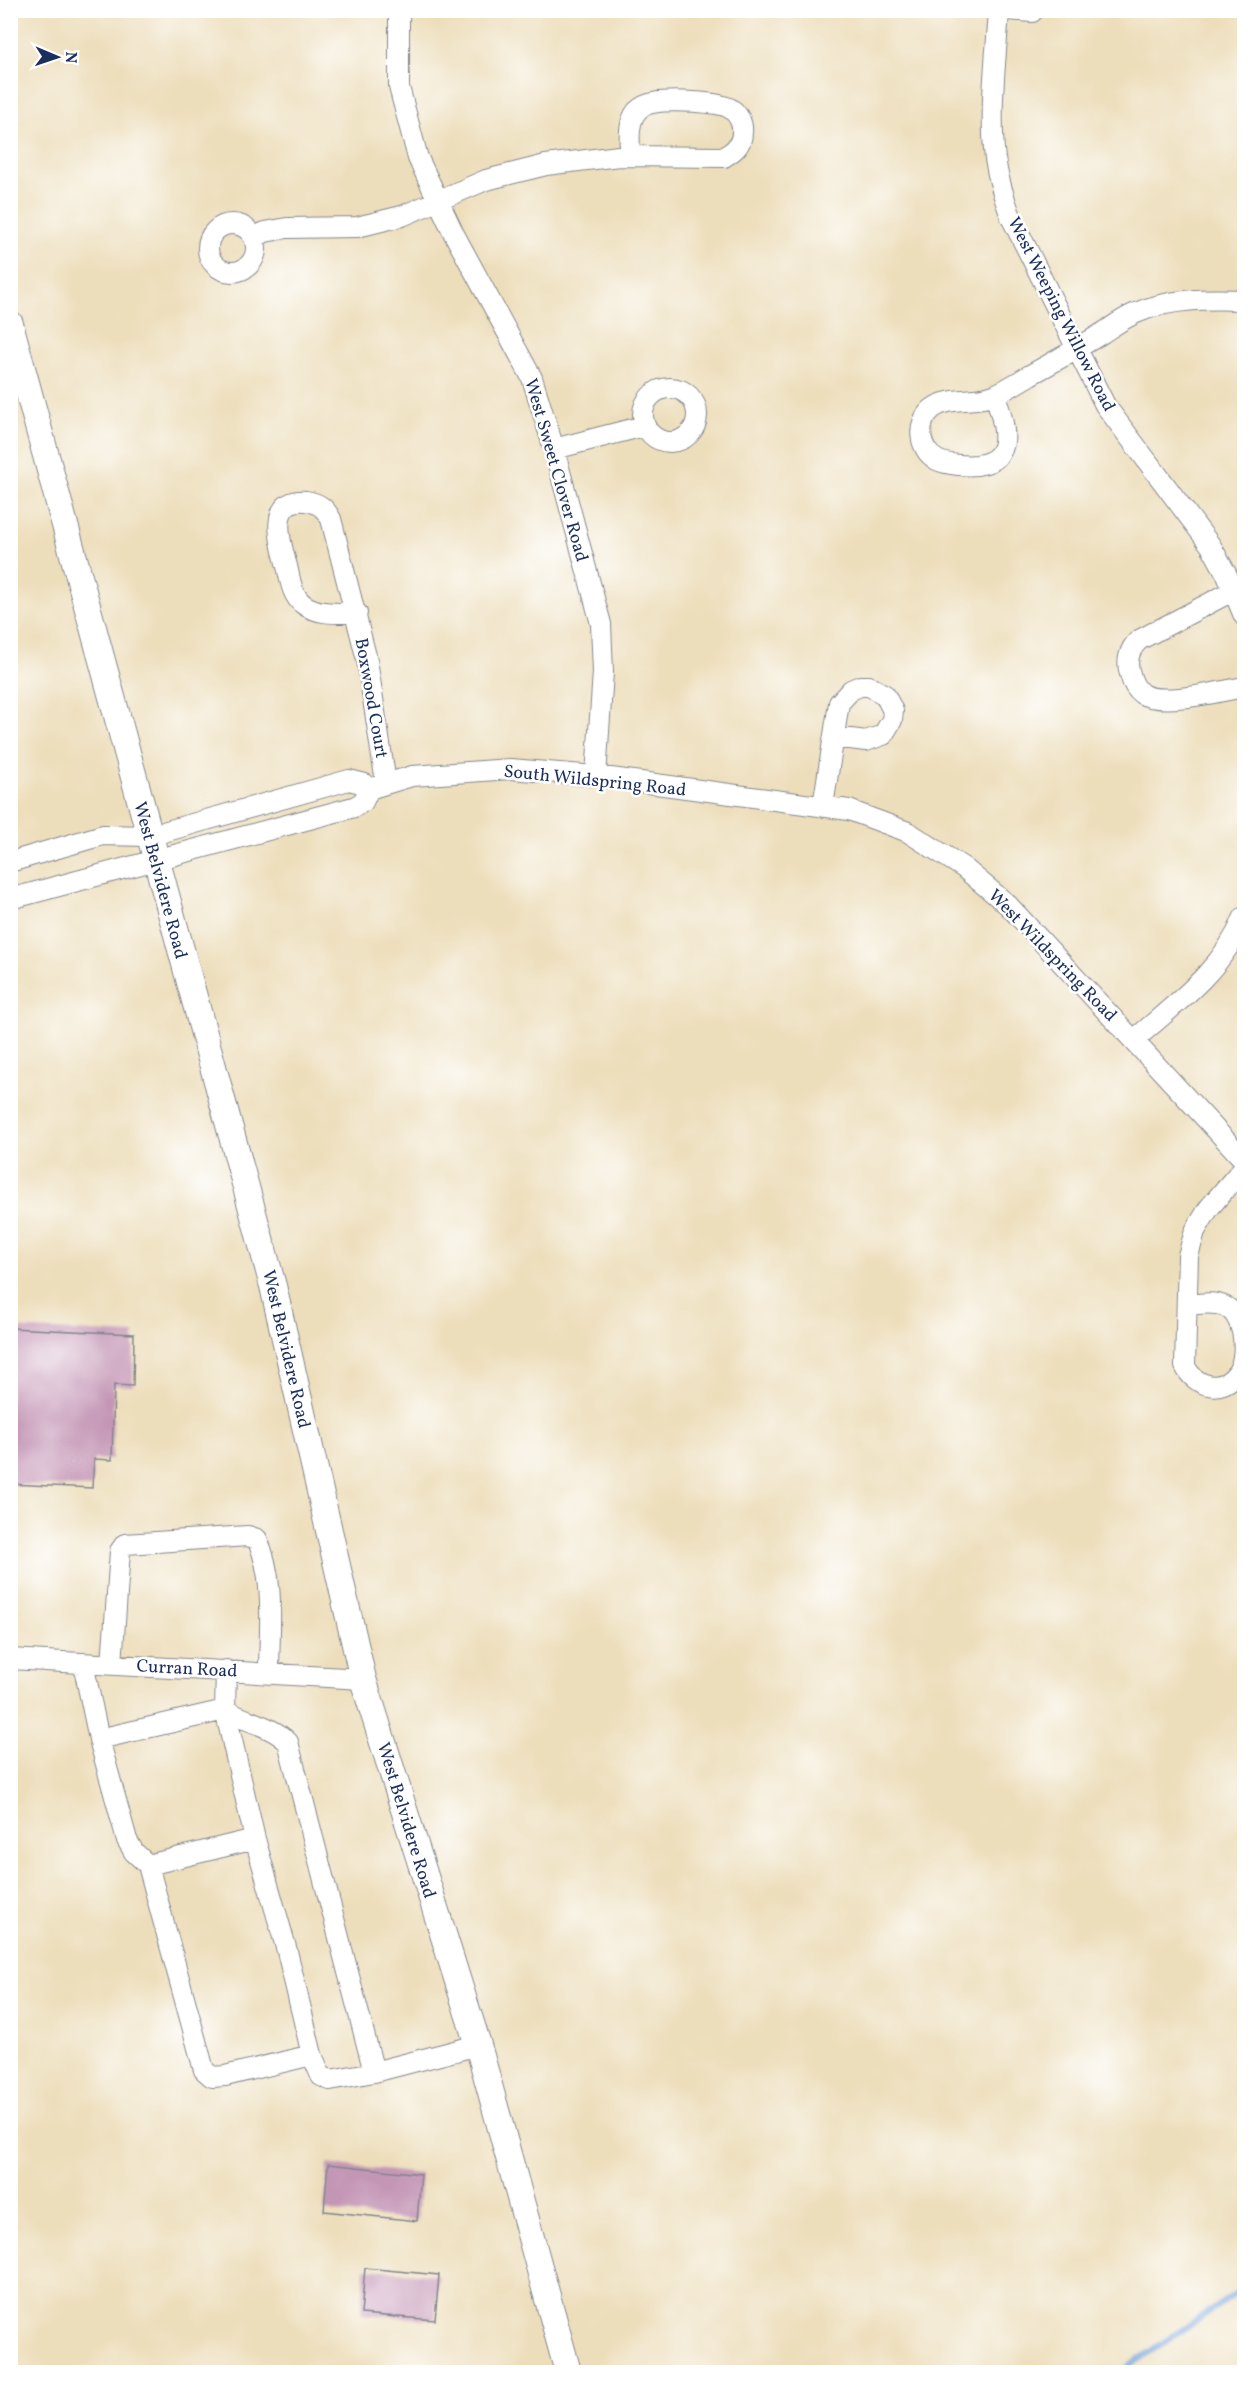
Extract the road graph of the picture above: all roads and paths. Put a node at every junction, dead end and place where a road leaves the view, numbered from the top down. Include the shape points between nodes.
1 (399, 10) edge
2 (999, 10) edge
3 (1008, 10) edge
4 (1032, 12) edge
5 (630, 156) junction
6 (438, 200) junction
7 (254, 238) dead end
8 (1245, 300) edge
9 (10, 324) edge
10 (1077, 349) junction
11 (995, 395) junction
12 (644, 426) dead end
13 (554, 449) junction
14 (1239, 587) edge
15 (357, 614) junction
16 (1245, 616) edge
17 (1245, 687) edge
18 (835, 737) dead end
19 (596, 776) junction
20 (377, 786) junction
21 (823, 806) junction
22 (149, 836) junction
23 (156, 861) junction
24 (10, 862) edge
25 (10, 899) edge
26 (1245, 917) edge
27 (1134, 1040) junction
28 (1245, 1160) edge
29 (1245, 1167) edge
30 (1187, 1305) dead end
31 (10, 1659) edge
32 (83, 1663) junction
33 (112, 1664) junction
34 (226, 1670) junction
35 (269, 1673) junction
36 (363, 1679) junction
37 (225, 1710) junction
38 (99, 1739) junction
39 (255, 1839) junction
40 (148, 1865) junction
41 (478, 2045) junction
42 (312, 2055) junction
43 (374, 2072) junction
44 (568, 2373) edge

1 - 6 street, West Sweet Clover Road via 399,87 418,158
2 - 10 street, West Weeping Willow Road via 995,160 1011,217
3 - 4 street
5 - 5 street via 724,157 738,147 741,122 737,114 721,105 645,105 630,126
5 - 6 street via 546,165 486,180
6 - 7 street via 402,216 357,227 287,228
6 - 13 street, West Sweet Clover Road via 532,378
8 - 10 street via 1171,303 1136,313
9 - 22 main road, West Belvidere Road
10 - 11 street
10 - 14 street, West Weeping Willow Road via 1105,405
11 - 11 street via 932,409 922,426 921,437 930,454 947,463 974,465 997,456 1006,429
12 - 13 street
13 - 19 street, West Sweet Clover Road via 601,624 603,672
14 - 16 street, West Weeping Willow Road
14 - 17 street via 1139,640 1130,651 1128,664 1134,685 1148,696 1174,697
15 - 15 street, Boxwood Court via 326,509 315,502 302,501 284,509 278,532 293,591 301,603 312,609
15 - 20 street, Boxwood Court via 375,699
18 - 21 street
19 - 20 street, South Wildspring Road via 510,769 412,776
19 - 21 street, South Wildspring Road
20 - 22 street, South Wildspring Road via 350,780
20 - 23 street, South Wildspring Road via 354,807
21 - 27 street, West Wildspring Road via 849,810 908,832 964,867 1008,905
22 - 23 main road, West Belvidere Road
22 - 24 street, South Wildspring Road via 103,835
23 - 25 street, South Wildspring Road
23 - 36 main road, West Belvidere Road via 273,1286
26 - 27 street via 1224,955 1205,977
27 - 28 street, West Wildspring Road
29 - 30 street via 1209,1208 1195,1231 1188,1256
31 - 32 street, Curran Road
32 - 33 street, Curran Road
32 - 38 street
33 - 34 street, Curran Road
33 - 35 street via 120,1551 125,1544 248,1536 257,1539 262,1550 269,1589
34 - 35 street, Curran Road
34 - 37 street
35 - 36 street, Curran Road
36 - 41 main road, West Belvidere Road
37 - 38 street
37 - 39 street
37 - 43 street via 279,1732 288,1742
38 - 40 street via 127,1840
39 - 40 street
39 - 42 street
40 - 42 street via 204,2070 212,2077 225,2076
41 - 43 street
41 - 44 main road, West Belvidere Road
42 - 43 street via 321,2076 330,2080

